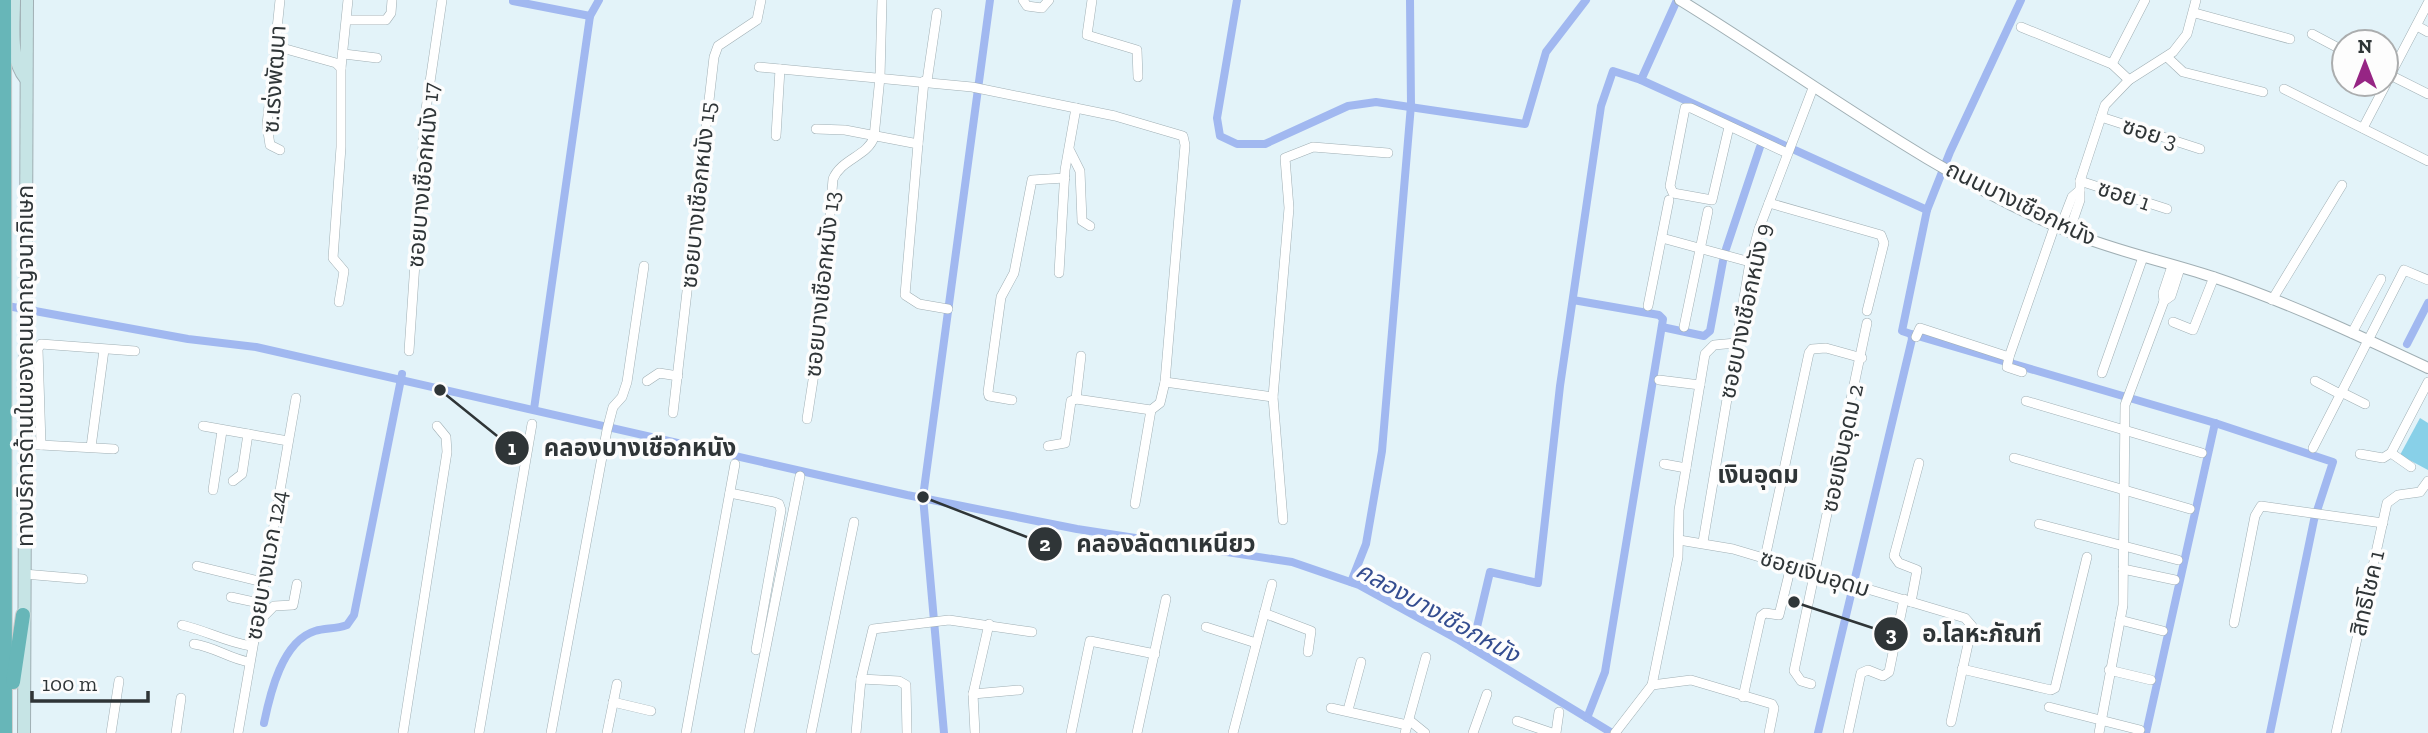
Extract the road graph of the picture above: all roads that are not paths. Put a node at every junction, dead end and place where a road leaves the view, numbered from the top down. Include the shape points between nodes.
1 (4, 0) edge
2 (14, 0) edge
3 (27, 0) edge
4 (280, 0) edge
5 (348, 0) edge
6 (392, 0) edge
7 (442, 0) edge
8 (761, 0) edge
9 (882, 0) edge
10 (1023, 0) edge
11 (1049, 0) edge
12 (1092, 0) edge
13 (1680, 0) edge
14 (2143, 0) edge
15 (2196, 0) edge
16 (2428, 3) edge
17 (937, 13) dead end
18 (2195, 13) junction
19 (347, 20) junction
20 (2417, 26) junction
21 (2021, 27) dead end
22 (2428, 32) edge
23 (2312, 34) dead end
24 (2290, 39) dead end
25 (2330, 44) edge
26 (275, 46) junction
27 (344, 54) junction
28 (2400, 56) edge
29 (2167, 57) junction
30 (377, 58) dead end
31 (2112, 64) junction
32 (758, 67) dead end
33 (341, 68) junction
34 (780, 69) junction
35 (880, 77) junction
36 (1138, 77) dead end
37 (26, 79) junction
38 (2129, 80) junction
39 (926, 81) junction
40 (2400, 84) edge
41 (1813, 88) junction
42 (2284, 89) dead end
43 (2263, 92) dead end
44 (2428, 94) edge
45 (2378, 98) edge
46 (1076, 108) junction
47 (2101, 117) junction
48 (1729, 127) junction
49 (2363, 128) junction
50 (816, 129) dead end
51 (776, 136) dead end
52 (874, 137) junction
53 (918, 144) junction
54 (1790, 148) junction
55 (2200, 149) dead end
56 (281, 150) dead end
57 (1070, 151) junction
58 (1388, 153) dead end
59 (2428, 161) edge
60 (1065, 178) junction
61 (2080, 185) junction
62 (2342, 185) dead end
63 (1669, 200) dead end
64 (1769, 203) junction
65 (2167, 209) dead end
66 (1708, 211) dead end
67 (1090, 226) dead end
68 (2062, 228) junction
69 (1661, 238) junction
70 (1699, 248) junction
71 (2143, 257) junction
72 (1751, 262) junction
73 (644, 266) dead end
74 (2176, 267) junction
75 (1059, 273) dead end
76 (2214, 277) junction
77 (2381, 279) dead end
78 (2428, 280) edge
79 (2272, 299) junction
80 (339, 302) dead end
81 (1648, 306) dead end
82 (948, 309) dead end
83 (1867, 312) dead end
84 (2173, 322) dead end
85 (1867, 323) dead end
86 (1684, 327) dead end
87 (1917, 333) dead end
88 (2352, 333) junction
89 (2367, 339) junction
90 (1736, 343) junction
91 (104, 350) junction
92 (135, 351) dead end
93 (409, 351) dead end
94 (1081, 356) dead end
95 (1862, 358) junction
96 (2008, 360) junction
97 (2428, 368) edge
98 (2022, 372) dead end
99 (2102, 373) dead end
100 (678, 376) junction
101 (1659, 380) dead end
102 (647, 381) dead end
103 (2315, 381) dead end
104 (1165, 382) junction
105 (2428, 382) edge
106 (1700, 385) junction
107 (2340, 393) junction
108 (1273, 397) junction
109 (296, 398) dead end
110 (1076, 399) junction
111 (1012, 400) dead end
112 (2026, 401) dead end
113 (2365, 404) dead end
114 (1151, 410) junction
115 (673, 413) dead end
116 (807, 419) dead end
117 (532, 424) dead end
118 (203, 426) dead end
119 (437, 426) dead end
120 (2125, 430) junction
121 (222, 431) junction
122 (248, 434) junction
123 (288, 441) junction
124 (25, 445) junction
125 (41, 445) junction
126 (1048, 446) dead end
127 (91, 447) junction
128 (2313, 448) dead end
129 (114, 449) dead end
130 (2202, 453) dead end
131 (2391, 453) junction
132 (2360, 454) dead end
133 (2014, 458) dead end
134 (1919, 463) dead end
135 (736, 464) dead end
136 (1664, 464) dead end
137 (2412, 467) dead end
138 (1686, 468) junction
139 (800, 476) dead end
140 (233, 481) dead end
141 (2428, 481) edge
142 (213, 489) dead end
143 (2124, 490) junction
144 (730, 493) junction
145 (1135, 504) dead end
146 (2190, 509) dead end
147 (1283, 520) dead end
148 (854, 522) dead end
149 (2383, 523) junction
150 (2039, 524) dead end
151 (1679, 540) junction
152 (1703, 542) junction
153 (2124, 546) junction
154 (2087, 557) dead end
155 (1765, 558) junction
156 (2178, 561) dead end
157 (197, 566) dead end
158 (1791, 566) junction
159 (2123, 569) junction
160 (1816, 573) junction
161 (24, 574) junction
162 (83, 579) dead end
163 (2175, 580) dead end
164 (263, 582) junction
165 (297, 584) dead end
166 (1272, 584) dead end
167 (231, 597) dead end
168 (1166, 598) dead end
169 (1908, 600) junction
170 (259, 603) junction
171 (1264, 613) junction
172 (23, 615) junction
173 (257, 616) junction
174 (2120, 620) junction
175 (2234, 623) dead end
176 (989, 624) junction
177 (182, 625) dead end
178 (1206, 627) dead end
179 (2163, 631) dead end
180 (1032, 632) dead end
181 (1256, 643) junction
182 (194, 645) dead end
183 (251, 646) junction
184 (756, 650) dead end
185 (1307, 652) dead end
186 (1155, 654) junction
187 (1426, 657) dead end
188 (248, 662) junction
189 (1361, 662) dead end
190 (1962, 668) junction
191 (2109, 670) junction
192 (861, 679) junction
193 (2151, 680) dead end
194 (119, 681) dead end
195 (617, 684) dead end
196 (1811, 684) dead end
197 (1652, 685) junction
198 (1019, 690) dead end
199 (973, 694) junction
200 (1487, 694) dead end
201 (1743, 696) junction
202 (181, 698) dead end
203 (613, 702) junction
204 (2049, 707) dead end
205 (1331, 708) dead end
206 (1348, 710) junction
207 (651, 711) dead end
208 (1559, 712) dead end
209 (2100, 720) junction
210 (1517, 721) dead end
211 (1951, 722) dead end
212 (1407, 726) edge
213 (2140, 730) dead end
214 (6, 733) edge
215 (24, 733) edge
216 (111, 733) edge
217 (176, 733) edge
218 (238, 733) edge
219 (403, 733) edge
220 (479, 733) edge
221 (551, 733) edge
222 (607, 733) edge
223 (686, 733) edge
224 (749, 733) edge
225 (811, 733) edge
226 (856, 733) edge
227 (907, 733) edge
228 (975, 733) edge
229 (1071, 733) edge
230 (1137, 733) edge
231 (1233, 733) edge
232 (1425, 733) edge
233 (1473, 733) edge
234 (1554, 733) edge
235 (1615, 733) edge
236 (1769, 733) edge
237 (1848, 733) edge
238 (2099, 733) edge
239 (2336, 733) edge

1 - 214 highway
2 - 37 main road via 15,58
3 - 37 main road, ทางบริการด้านในของถนนกาญจนาภิเษก
4 - 26 street, ซ.เร่งพัฒนา
5 - 19 street
6 - 19 street via 386,20
7 - 93 street, ซอยบางเชือกหนัง 17 via 425,116
8 - 100 street, ซอยบางเชือกหนัง 15 via 757,20 718,46 714,57
9 - 35 street
10 - 11 street via 1027,6 1042,8
12 - 36 street via 1087,35 1137,50
13 - 41 street, ถนนบางเชือกหนัง
14 - 31 street
15 - 18 street
16 - 20 street
17 - 39 street
18 - 24 street
18 - 29 street via 2187,34
19 - 27 street
20 - 22 street
20 - 28 street
21 - 31 street
23 - 25 street
26 - 33 street
26 - 56 street, ซ.เร่งพัฒนา via 267,130 270,145
27 - 30 street
27 - 33 street
29 - 38 street
29 - 43 street via 2183,72
31 - 38 street
32 - 34 street
33 - 80 street via 333,258 344,271
34 - 35 street
34 - 51 street
35 - 39 street
35 - 52 street
37 - 124 main road, ทางบริการด้านในของถนนกาญจนาภิเษก
38 - 47 street via 2105,105
39 - 46 street
39 - 53 street
40 - 44 street
41 - 54 street, ซอยบางเชือกหนัง 9
41 - 68 street, ถนนบางเชือกหนัง via 1953,171
42 - 49 street
45 - 49 street
46 - 57 street
46 - 104 street via 1179,132 1185,140
47 - 55 street, ซอย 3
47 - 61 street
48 - 48 street via 1712,200 1673,193 1670,187 1685,108
48 - 54 street
49 - 59 street
50 - 52 street
52 - 53 street
52 - 116 street, ซอยบางเชือกหนัง 13 via 871,145 839,167 833,178 820,335
53 - 82 street via 905,295 919,304
54 - 64 street, ซอยบางเชือกหนัง 9
57 - 60 street
57 - 67 street via 1080,171 1082,221
58 - 108 street via 1313,147 1285,158 1289,208
60 - 75 street
60 - 111 street via 1032,180 1014,273 1001,297 988,391 989,396
61 - 65 street, ซอย 1
61 - 68 street
62 - 79 street
63 - 69 street
64 - 72 street, ซอยบางเชือกหนัง 9
64 - 83 street via 1881,235 1884,243
66 - 70 street
68 - 71 street, ถนนบางเชือกหนัง
68 - 96 street
69 - 70 street
69 - 81 street
70 - 72 street
70 - 86 street
71 - 74 street, ถนนบางเชือกหนัง
71 - 99 street
72 - 90 street, ซอยบางเชือกหนัง 9
73 - 221 street via 627,382 611,416
74 - 76 street, ถนนบางเชือกหนัง
74 - 120 street via 2125,405
76 - 79 street, ถนนบางเชือกหนัง
76 - 84 street via 2193,330
77 - 88 street
78 - 89 street via 2404,270
79 - 88 street, ถนนบางเชือกหนัง
85 - 95 street, ซอยเงินอุดม 2
87 - 96 street
88 - 89 street, ถนนบางเชือกหนัง
89 - 97 street, ถนนบางเชือกหนัง
89 - 107 street
90 - 106 street via 1708,348
90 - 152 street, ซอยบางเชือกหนัง 9
91 - 92 street
91 - 125 street via 41,344
91 - 127 street
94 - 110 street
95 - 155 street via 1826,348 1809,353
95 - 160 street, ซอยเงินอุดม 2
96 - 98 street
100 - 102 street via 659,373
100 - 115 street, ซอยบางเชือกหนัง 15
101 - 106 street
103 - 107 street
104 - 108 street
104 - 114 street via 1160,403
105 - 131 street
106 - 138 street
107 - 113 street
107 - 128 street
108 - 147 street
109 - 123 street, ซอยบางแวก 124
110 - 114 street
110 - 126 street via 1065,443
112 - 120 street
114 - 145 street
117 - 220 street
118 - 121 street
119 - 219 street via 446,437 447,452
120 - 130 street
120 - 143 street
121 - 122 street
121 - 142 street
122 - 123 street
122 - 140 street via 242,474
123 - 164 street, ซอยบางแวก 124
124 - 125 street
124 - 161 main road, ทางบริการด้านในของถนนกาญจนาภิเษก
125 - 127 street
127 - 129 street
131 - 132 street via 2383,458
131 - 137 street
133 - 143 street
134 - 169 street via 1894,555 1899,563 1917,570
135 - 144 street
136 - 138 street
138 - 151 street
139 - 224 street
141 - 149 street, สิทธิโชค 1 via 2420,492 2391,498
143 - 146 street
143 - 153 street
144 - 184 street via 774,502 781,510
144 - 223 street
148 - 225 street
149 - 175 street via 2262,506 2255,516
149 - 239 street, สิทธิโชค 1
150 - 153 street
151 - 152 street, ซอยเงินอุดม
151 - 197 street
152 - 155 street, ซอยเงินอุดม
153 - 156 street
153 - 159 street
154 - 190 street via 2053,690
155 - 158 street, ซอยเงินอุดม
157 - 164 street
158 - 160 street, ซอยเงินอุดม
158 - 201 street via 1779,615 1761,616
159 - 163 street
159 - 174 street
160 - 169 street, ซอยเงินอุดม
160 - 196 street, ซอยเงินอุดม 2 via 1794,671 1801,681
161 - 162 street
161 - 172 main road, ทางบริการด้านในของถนนกาญจนาภิเษก
164 - 170 street, ซอยบางแวก 124
165 - 173 street via 293,605 274,606 264,616
166 - 171 street
167 - 170 street
168 - 186 street
169 - 190 street, ซอยเงินอุดม via 1970,621
169 - 237 street via 1889,672 1882,676 1868,670 1861,673
170 - 173 street, ซอยบางแวก 124
171 - 181 street
171 - 185 street via 1311,631
172 - 214 highway
172 - 215 main road, ทางบริการด้านในของถนนกาญจนาภิเษก
173 - 183 street, ซอยบางแวก 124
174 - 179 street
174 - 191 street
176 - 180 street
176 - 192 street via 949,620 873,629
176 - 199 street
177 - 183 street
178 - 181 street
181 - 231 street
182 - 188 street via 213,647 228,658
183 - 188 street, ซอยบางแวก 124
186 - 229 street via 1090,640
186 - 230 street
187 - 212 street
188 - 218 street, ซอยบางแวก 124
189 - 206 street
190 - 211 street, ซอยเงินอุดม
191 - 193 street
191 - 209 street
192 - 226 street
192 - 227 street via 906,685
194 - 216 street
195 - 203 street
197 - 201 street via 1691,680
197 - 235 street
198 - 199 street
199 - 228 street
200 - 233 street
201 - 236 street via 1772,704
202 - 217 street
203 - 207 street
203 - 222 street
204 - 209 street
205 - 206 street
206 - 212 street
208 - 234 street
209 - 213 street
209 - 238 street
210 - 234 street
212 - 232 street

